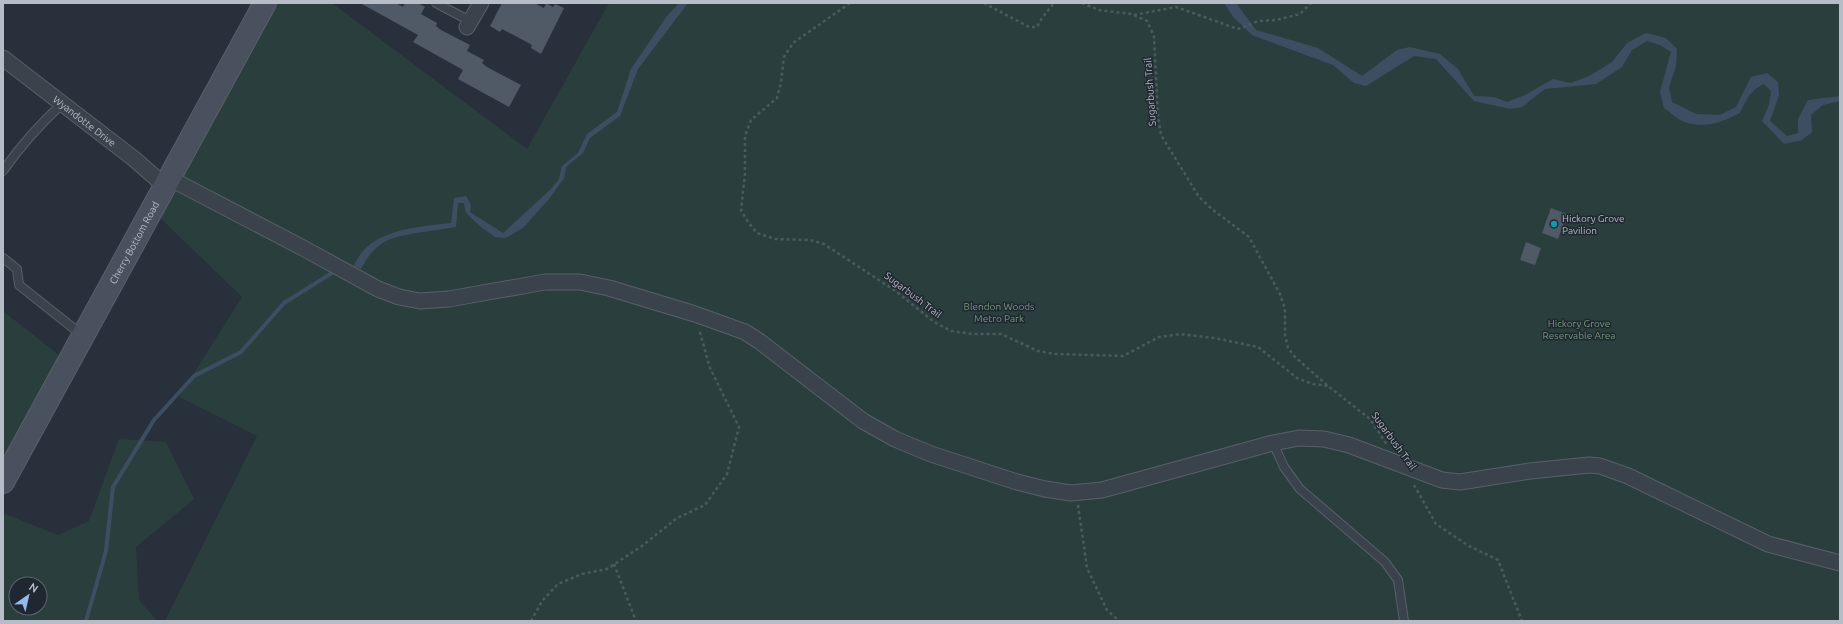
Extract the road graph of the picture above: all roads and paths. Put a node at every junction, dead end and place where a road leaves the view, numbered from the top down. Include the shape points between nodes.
1 (265, 3) edge
2 (436, 3) edge
3 (482, 3) edge
4 (850, 3) edge
5 (984, 3) edge
6 (1054, 3) edge
7 (1082, 3) edge
8 (1311, 3) edge
9 (1134, 15) junction
10 (468, 24) joint
11 (3, 58) edge
12 (63, 103) junction
13 (3, 171) edge
14 (167, 182) junction
15 (3, 258) edge
16 (695, 314) junction
17 (83, 336) junction
18 (1328, 386) junction
19 (1273, 443) junction
20 (1405, 466) junction
21 (3, 482) edge
22 (1076, 493) junction
23 (1840, 563) edge
24 (614, 564) junction
25 (531, 621) edge
26 (636, 621) edge
27 (1119, 621) edge
28 (1404, 621) edge
29 (1522, 621) edge

1 - 14 main road, Cherry Bottom Road
2 - 10 lane
3 - 10 street
4 - 18 path, Sugarbush Trail via 793,43 784,57 777,98 751,120 745,136 745,174 741,210 757,233 775,239 810,240 824,244 897,292 934,322 951,331 1001,334 1038,351 1055,354 1123,356 1159,337 1180,334 1214,338 1258,347 1297,378
5 - 6 path via 1028,27 1037,27
7 - 9 path, Sugarbush Trail via 1099,10
8 - 9 path via 1300,14 1258,21 1238,29 1176,7
9 - 18 path, Sugarbush Trail via 1147,21 1154,36 1161,136 1199,196 1249,237 1280,294 1285,309 1284,335 1288,348 1294,357
11 - 12 street, Wyandotte Drive
12 - 13 lane via 20,146
12 - 14 street, Wyandotte Drive
14 - 16 street, Wyandotte Drive via 399,298 420,301 449,299 545,282 580,282
14 - 17 main road, Cherry Bottom Road
15 - 17 lane via 17,269 19,285
16 - 22 street, Wyandotte Drive via 745,332 856,416 895,439 931,454 1018,482
16 - 24 path via 710,368 739,427 727,474 705,505 677,518
17 - 21 main road, Cherry Bottom Road
18 - 20 path, Sugarbush Trail via 1370,419 1390,450
19 - 20 street, Wyandotte Drive via 1299,438 1324,439 1349,445
19 - 22 street, Wyandotte Drive via 1102,490
19 - 28 lane via 1284,467 1300,489 1385,562 1398,580
20 - 23 street, Wyandotte Drive via 1442,480 1460,482 1530,471 1600,466 1628,476 1768,544
20 - 29 path, Sugarbush Trail via 1436,524 1469,546 1498,560
22 - 27 path via 1087,568 1106,610
24 - 25 path via 607,569 582,574 558,584 542,601
24 - 26 path

